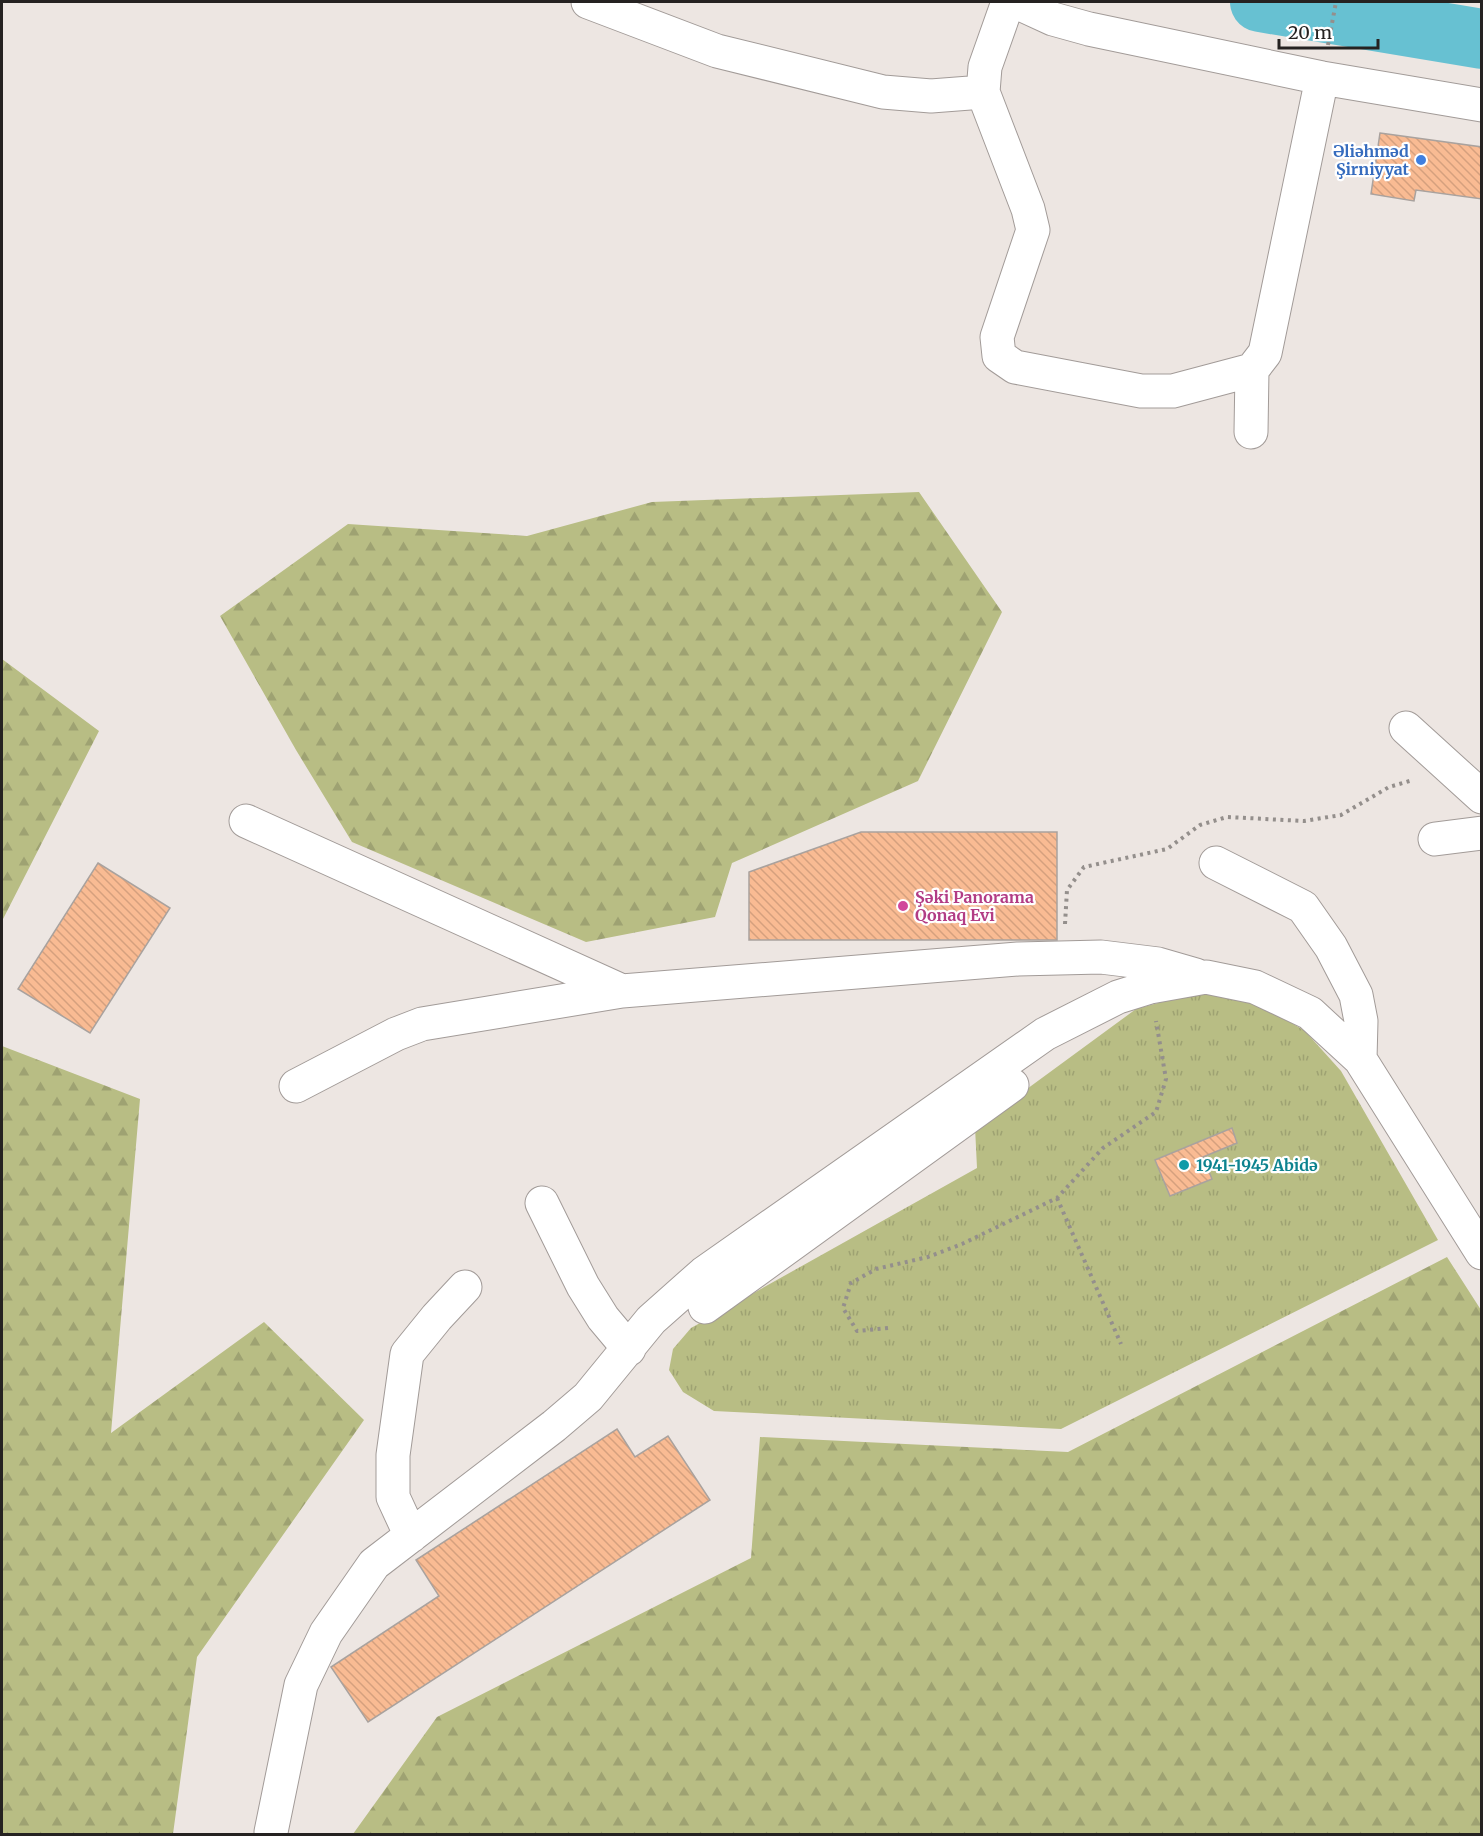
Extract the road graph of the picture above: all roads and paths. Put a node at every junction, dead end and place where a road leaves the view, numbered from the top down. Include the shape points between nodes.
1 (588, 2) edge
2 (1008, 2) edge
3 (1016, 2) edge
4 (1336, 2) edge
5 (1324, 66) junction
6 (983, 92) junction
7 (1482, 105) edge
8 (1252, 370) junction
9 (1251, 432) dead end
10 (1406, 728) dead end
11 (1482, 797) edge
12 (246, 821) dead end
13 (1482, 833) edge
14 (1435, 839) dead end
15 (1216, 862) dead end
16 (1206, 978) junction
17 (1150, 987) junction
18 (622, 991) junction
19 (1075, 1017) junction
20 (1360, 1059) junction
21 (296, 1086) dead end
22 (1057, 1198) junction
23 (542, 1203) dead end
24 (1482, 1253) edge
25 (465, 1287) dead end
26 (705, 1307) dead end
27 (888, 1328) dead end
28 (1121, 1344) dead end
29 (628, 1349) junction
30 (411, 1536) junction
31 (271, 1832) dead end

1 - 6 street via 717,51 883,92 931,96
2 - 6 street via 985,68
3 - 5 street via 1053,19 1089,29
4 - 5 path
5 - 7 street
5 - 8 street via 1264,352
6 - 8 street via 1033,230 997,337 999,356 1015,367 1141,391 1173,391
8 - 9 street
10 - 11 street
12 - 18 street
13 - 14 street
15 - 20 street via 1303,907 1331,947 1356,995 1361,1021
16 - 17 street
16 - 18 street via 1158,964 1101,957 1018,959
16 - 20 street via 1255,987 1310,1013
17 - 19 street
17 - 22 path via 1166,1079 1156,1112 1103,1148
18 - 21 street via 422,1024
19 - 26 street via 1074,1037 1058,1052
19 - 29 street via 1045,1034 704,1273 651,1320
20 - 24 street
22 - 27 path via 962,1244 876,1269 850,1283 843,1308 857,1330
22 - 28 path
23 - 29 street via 583,1286
25 - 30 street via 407,1354 393,1455 393,1497
29 - 30 street via 588,1397
30 - 31 street via 374,1564 326,1633 301,1685

